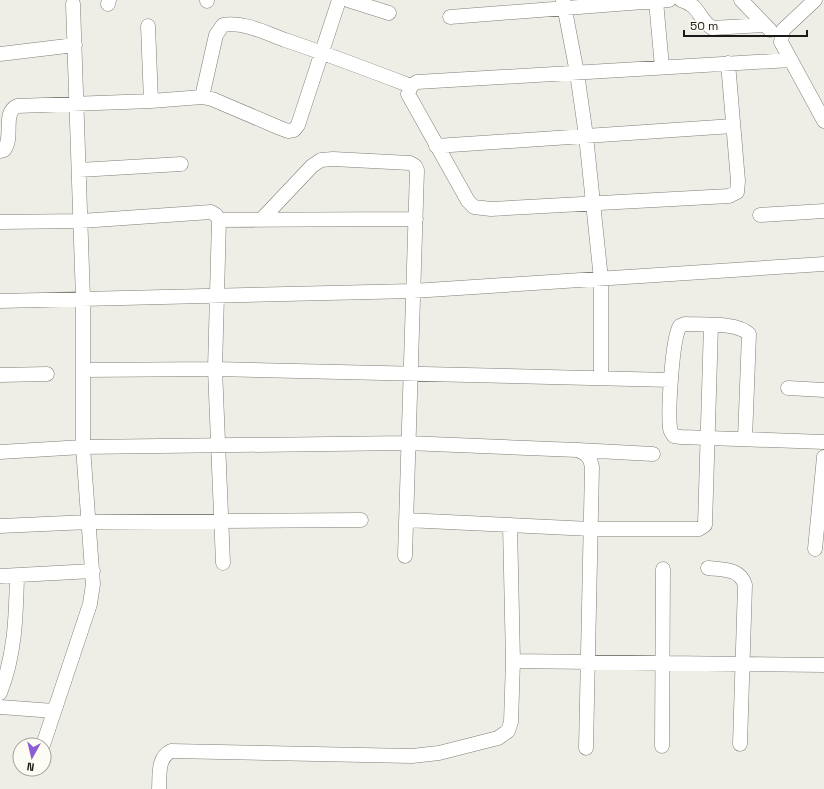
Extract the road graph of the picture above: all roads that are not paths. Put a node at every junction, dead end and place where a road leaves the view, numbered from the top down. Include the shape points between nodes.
1 (339, 0) edge
2 (348, 0) edge
3 (662, 0) edge
4 (681, 0) edge
5 (741, 0) edge
6 (815, 0) edge
7 (73, 4) dead end
8 (564, 4) edge
9 (389, 13) dead end
10 (450, 17) dead end
11 (765, 25) junction
12 (148, 26) dead end
13 (781, 42) junction
14 (75, 45) junction
15 (322, 52) junction
16 (0, 54) edge
17 (792, 60) junction
18 (728, 63) junction
19 (662, 67) junction
20 (577, 73) junction
21 (411, 86) junction
22 (202, 97) junction
23 (151, 101) junction
24 (77, 103) junction
25 (824, 121) edge
26 (733, 126) junction
27 (586, 136) junction
28 (436, 146) junction
29 (0, 151) edge
30 (181, 164) dead end
31 (79, 170) junction
32 (593, 202) junction
33 (824, 211) edge
34 (760, 215) dead end
35 (416, 219) junction
36 (81, 220) junction
37 (220, 220) junction
38 (261, 220) junction
39 (0, 222) edge
40 (824, 264) edge
41 (601, 278) junction
42 (413, 291) junction
43 (218, 295) junction
44 (83, 299) junction
45 (0, 301) edge
46 (711, 325) junction
47 (215, 369) junction
48 (83, 370) junction
49 (47, 374) dead end
50 (410, 374) junction
51 (0, 375) edge
52 (601, 378) junction
53 (672, 380) junction
54 (788, 388) dead end
55 (824, 390) edge
56 (707, 438) junction
57 (745, 438) junction
58 (824, 442) edge
59 (407, 443) junction
60 (219, 445) junction
61 (83, 447) junction
62 (577, 450) junction
63 (0, 452) edge
64 (653, 454) dead end
65 (824, 457) edge
66 (361, 520) dead end
67 (406, 520) junction
68 (222, 521) junction
69 (89, 522) junction
70 (510, 525) junction
71 (0, 526) edge
72 (591, 529) junction
73 (815, 549) dead end
74 (405, 556) dead end
75 (223, 563) dead end
76 (708, 568) dead end
77 (663, 569) dead end
78 (93, 571) junction
79 (0, 576) edge
80 (17, 576) junction
81 (513, 661) junction
82 (588, 662) junction
83 (663, 663) junction
84 (742, 664) junction
85 (824, 666) edge
86 (0, 693) edge
87 (0, 707) edge
88 (54, 711) junction
89 (46, 737) edge
90 (740, 744) dead end
91 (662, 746) dead end
92 (586, 748) dead end
93 (159, 789) edge

1 - 15 street
2 - 9 street
3 - 8 street
3 - 19 street
4 - 11 street via 691,3 706,24 712,28
5 - 11 street
6 - 13 street via 783,30
7 - 14 street
8 - 10 street
8 - 20 street
11 - 13 street
12 - 23 street
13 - 17 street
14 - 16 street
14 - 24 street
15 - 21 street
15 - 22 street via 246,26 223,25 216,35
15 - 22 street via 298,125 294,130 288,131
17 - 18 street
17 - 25 street
18 - 19 street
18 - 26 street
19 - 20 street
20 - 21 street via 418,82
20 - 27 street
21 - 28 street via 408,94
22 - 23 street
23 - 24 street
24 - 29 street via 12,108 9,113 8,145
24 - 31 street
26 - 27 street
26 - 32 street via 737,192 729,196
27 - 28 street
27 - 32 street
28 - 32 street via 468,201 474,206 491,209
30 - 31 street
31 - 36 street
32 - 41 street
33 - 34 street
35 - 38 street
35 - 38 street via 417,170 410,162 333,159 321,160 312,166
35 - 42 street
36 - 37 street via 211,212
36 - 39 street
36 - 44 street
37 - 38 street
37 - 43 street
40 - 41 street
41 - 42 street
41 - 52 street
42 - 43 street
42 - 50 street
43 - 44 street
43 - 47 street
44 - 45 street
44 - 48 street
46 - 53 street via 680,326 676,337
46 - 56 street
46 - 57 street via 744,329 749,334
47 - 48 street
47 - 50 street
47 - 60 street
48 - 61 street
49 - 51 street
50 - 52 street
50 - 59 street
52 - 53 street
53 - 56 street via 671,432 674,436
54 - 55 street
56 - 57 street
56 - 72 street via 705,525 699,529
57 - 58 street
59 - 60 street
59 - 62 street
59 - 67 street
60 - 61 street
60 - 68 street
61 - 63 street
61 - 69 street
62 - 64 street
62 - 72 street via 586,453 592,467
65 - 73 street
66 - 68 street
67 - 70 street
67 - 74 street
68 - 69 street
68 - 75 street
69 - 71 street
69 - 78 street
70 - 72 street
70 - 81 street
72 - 82 street
76 - 84 street via 737,572 743,577 745,585
77 - 83 street
78 - 80 street
78 - 88 street via 90,604
79 - 80 street
80 - 86 street via 15,641
81 - 82 street
81 - 93 street via 511,722 508,731 498,738 439,753 387,757 171,751 164,755 161,761
82 - 83 street
82 - 92 street
83 - 84 street
83 - 91 street
84 - 85 street
84 - 90 street
87 - 88 street
88 - 89 street

